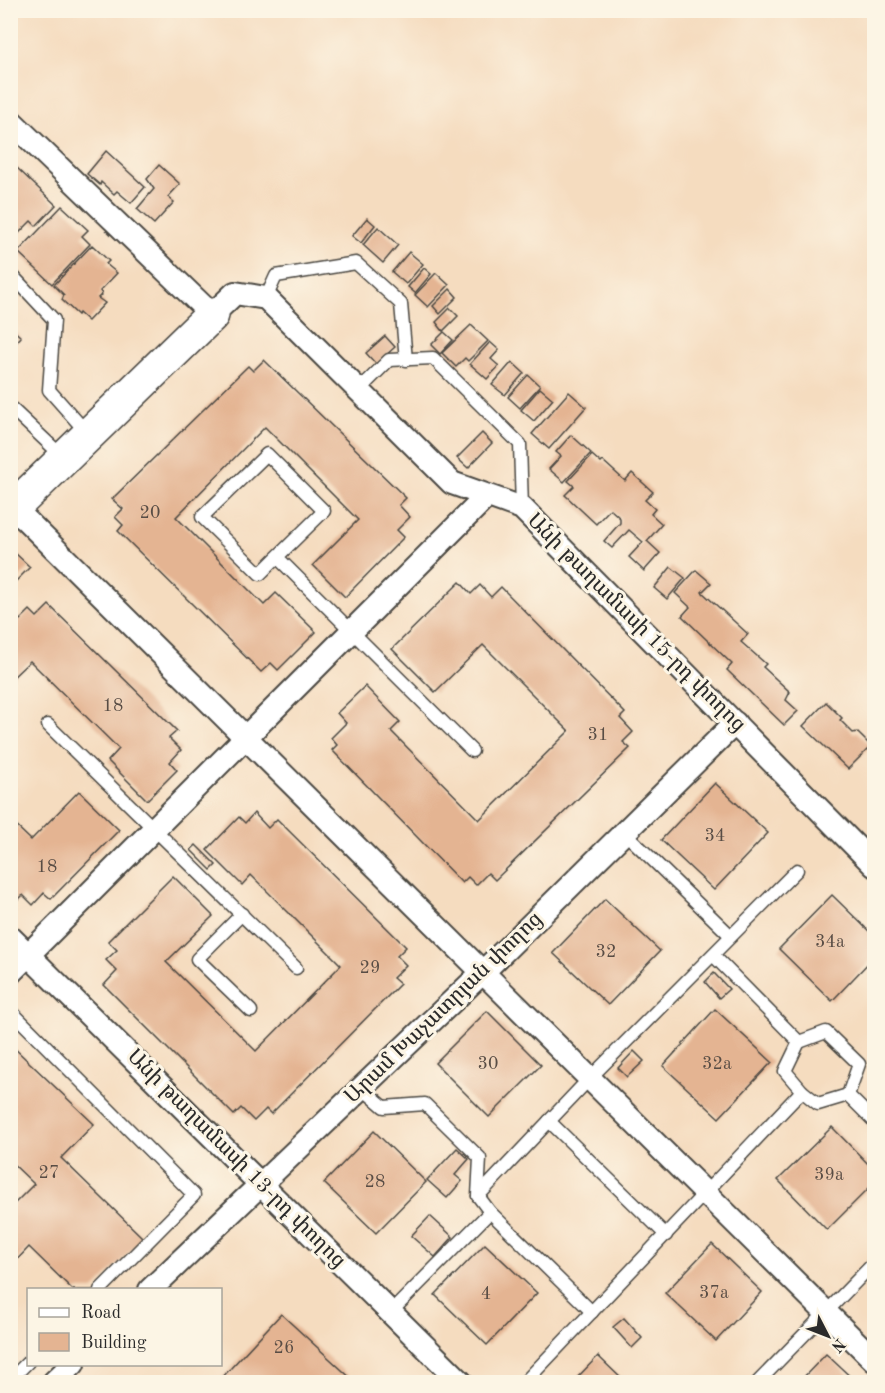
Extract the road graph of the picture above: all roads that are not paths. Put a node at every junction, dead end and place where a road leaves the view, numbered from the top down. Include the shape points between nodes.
1 (10, 120) edge
2 (10, 273) edge
3 (266, 298) junction
4 (212, 315) junction
5 (406, 360) junction
6 (359, 390) junction
7 (10, 407) edge
8 (88, 434) junction
9 (64, 458) junction
10 (487, 495) junction
11 (522, 508) junction
12 (12, 509) edge
13 (278, 557) junction
14 (351, 632) junction
15 (735, 723) junction
16 (48, 725) dead end
17 (245, 738) junction
18 (472, 751) dead end
19 (153, 830) junction
20 (625, 833) junction
21 (874, 865) edge
22 (797, 870) dead end
23 (242, 914) junction
24 (731, 936) junction
25 (10, 937) edge
26 (29, 954) junction
27 (713, 955) junction
28 (296, 968) dead end
29 (483, 972) junction
30 (10, 973) edge
31 (10, 1010) edge
32 (251, 1011) dead end
33 (799, 1042) junction
34 (590, 1078) junction
35 (362, 1088) junction
36 (802, 1090) junction
37 (848, 1095) junction
38 (874, 1120) edge
39 (549, 1121) junction
40 (260, 1184) junction
41 (706, 1193) junction
42 (478, 1196) junction
43 (490, 1212) junction
44 (666, 1235) junction
45 (874, 1263) edge
46 (102, 1288) edge
47 (152, 1288) edge
48 (391, 1312) junction
49 (592, 1312) junction
50 (826, 1312) junction
51 (874, 1360) edge
52 (27, 1363) edge
53 (72, 1366) edge
54 (10, 1380) edge
55 (54, 1383) edge
56 (461, 1383) edge
57 (525, 1383) edge
58 (758, 1383) edge

1 - 4 street
2 - 8 lane via 54,320 49,390
3 - 4 street via 235,293
3 - 5 lane via 276,276 356,262 401,304
3 - 6 street, Անի թաղամասի 15-րդ փողոց
4 - 8 street
5 - 6 lane via 389,360
5 - 11 lane via 433,358 520,444
6 - 10 street, Անի թաղամասի 15-րդ փողոց via 452,483
7 - 9 lane
8 - 9 street
9 - 12 street
10 - 11 street, Անի թաղամասի 15-րդ փողոց
10 - 14 street
11 - 15 street, Անի թաղամասի 15-րդ փողոց
12 - 17 street
13 - 13 lane via 260,574 202,517 267,454 324,511
13 - 14 lane
14 - 17 street
14 - 18 lane
15 - 20 street, Արամ Խաչատրյան փողոց
15 - 21 street, Անի թաղամասի 15-րդ փողոց
16 - 19 lane
17 - 19 street
17 - 29 street
19 - 23 lane
19 - 26 street
20 - 24 lane
20 - 29 street, Արամ Խաչատրյան փողոց
22 - 24 lane
23 - 28 lane
23 - 32 lane via 197,959
24 - 27 lane
25 - 26 street, Անի թաղամասի 13-րդ փողոց
26 - 30 street
26 - 40 street, Անի թաղամասի 13-րդ փողոց
27 - 33 lane
27 - 34 lane
29 - 34 street
29 - 35 street, Արամ Խաչատրյան փողոց
31 - 46 lane via 194,1195
33 - 36 lane via 784,1071
33 - 37 lane via 826,1032 859,1064
34 - 39 lane
34 - 41 street
35 - 40 street, Արամ Խաչատրյան փողոց
35 - 42 lane via 384,1107 425,1104 480,1158
36 - 37 lane via 818,1104
36 - 41 lane
37 - 38 lane
39 - 42 lane
39 - 44 lane
40 - 47 street, Արամ Խաչատրյան փողոց
40 - 48 street, Անի թաղամասի 13-րդ փողոց
41 - 44 lane
41 - 50 street
42 - 43 lane
43 - 48 lane
43 - 49 lane
44 - 49 lane
45 - 50 lane
48 - 56 street, Անի թաղամասի 13-րդ փողոց
49 - 57 lane
50 - 51 street
50 - 58 lane
52 - 54 lane
53 - 55 street

